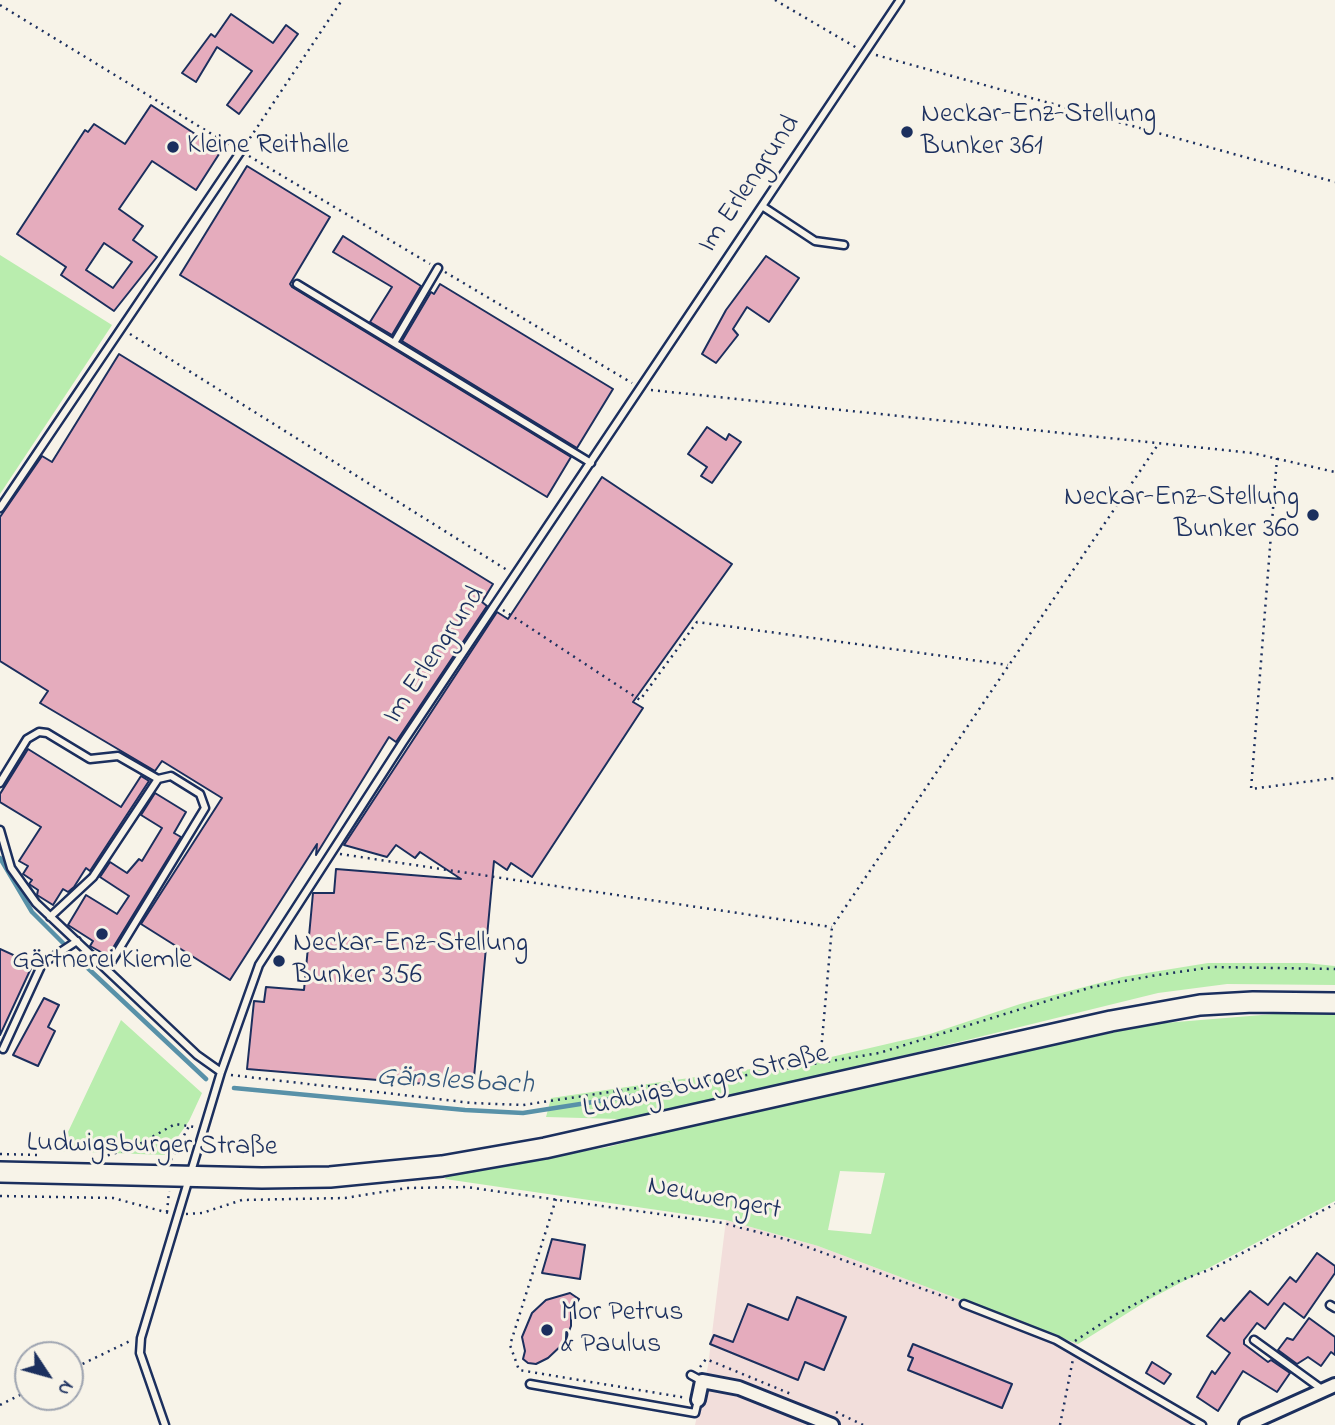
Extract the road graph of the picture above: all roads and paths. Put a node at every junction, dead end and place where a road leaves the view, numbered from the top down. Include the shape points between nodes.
1 (342, 0) edge
2 (775, 0) edge
3 (900, 0) edge
4 (0, 5) edge
5 (865, 52) junction
6 (241, 151) junction
7 (1335, 182) edge
8 (762, 206) junction
9 (844, 245) dead end
10 (438, 268) dead end
11 (297, 284) dead end
12 (121, 328) junction
13 (394, 343) junction
14 (641, 389) junction
15 (1159, 443) junction
16 (1277, 458) junction
17 (591, 463) junction
18 (1335, 472) edge
19 (0, 508) edge
20 (516, 576) junction
21 (496, 606) junction
22 (1008, 665) junction
23 (1335, 778) edge
24 (158, 779) junction
25 (0, 783) edge
26 (0, 830) edge
27 (330, 852) junction
28 (50, 917) junction
29 (832, 927) junction
30 (77, 941) junction
31 (107, 969) junction
32 (1335, 969) edge
33 (1335, 1003) edge
34 (3, 1049) dead end
35 (820, 1063) junction
36 (221, 1072) junction
37 (188, 1125) dead end
38 (0, 1154) edge
39 (41, 1155) dead end
40 (95, 1158) dead end
41 (0, 1172) edge
42 (192, 1175) junction
43 (0, 1196) edge
44 (557, 1198) junction
45 (1335, 1203) edge
46 (167, 1213) dead end
47 (180, 1214) junction
48 (964, 1304) joint
49 (141, 1338) junction
50 (1254, 1340) dead end
51 (1067, 1347) junction
52 (1076, 1353) junction
53 (84, 1364) edge
54 (530, 1384) dead end
55 (1335, 1384) edge
56 (1322, 1390) junction
57 (698, 1400) junction
58 (1272, 1420) edge
59 (165, 1425) edge
60 (832, 1425) edge
61 (1060, 1425) edge
62 (1202, 1425) edge
63 (1246, 1425) edge

1 - 6 path
2 - 5 path
3 - 5 lane, Im Erlengrund
4 - 6 path
5 - 7 path
5 - 8 lane, Im Erlengrund
6 - 12 lane
8 - 9 lane via 815,241
8 - 14 lane, Im Erlengrund
10 - 13 lane
11 - 13 lane
12 - 19 lane
12 - 20 path
13 - 17 lane
14 - 15 path
14 - 17 lane, Im Erlengrund
15 - 16 path
15 - 22 path
16 - 18 path
16 - 23 path via 1251,789
17 - 20 lane, Im Erlengrund
20 - 21 lane, Im Erlengrund
21 - 22 path via 640,700 696,622
21 - 27 lane, Im Erlengrund
22 - 29 path
24 - 25 lane via 118,756 90,759 39,732 27,739
24 - 28 lane via 93,877
24 - 31 lane via 171,776 200,794 205,808
26 - 28 lane via 11,868
27 - 29 path
27 - 36 lane, Im Erlengrund via 259,965
28 - 30 lane
29 - 35 path
30 - 31 lane
30 - 34 lane via 42,964
31 - 36 lane
32 - 35 path via 1213,967 1157,975 1092,987 879,1053
33 - 42 main road, Ludwigsburger Straße via 1200,1005 545,1148 442,1166 330,1177
35 - 36 path via 523,1105 472,1103
36 - 42 lane, Im Erlengrund
37 - 40 path via 175,1124 131,1150
38 - 39 path
41 - 42 main road, Ludwigsburger Straße
42 - 47 lane, Im Erlengrund
43 - 46 path via 113,1198
44 - 47 path, Neuwengert via 438,1185 345,1198 242,1200 202,1213
44 - 48 path, Neuwengert via 695,1217 767,1234
44 - 57 path via 510,1345 519,1370
45 - 51 path via 1113,1316
47 - 49 lane, Im Erlengrund
48 - 51 lane
49 - 53 path
49 - 59 lane via 140,1353
50 - 56 lane
51 - 52 lane
52 - 61 path
52 - 62 lane
54 - 57 lane via 695,1413
55 - 56 street
56 - 58 street
57 - 60 street via 696,1378 739,1388
58 - 63 street

